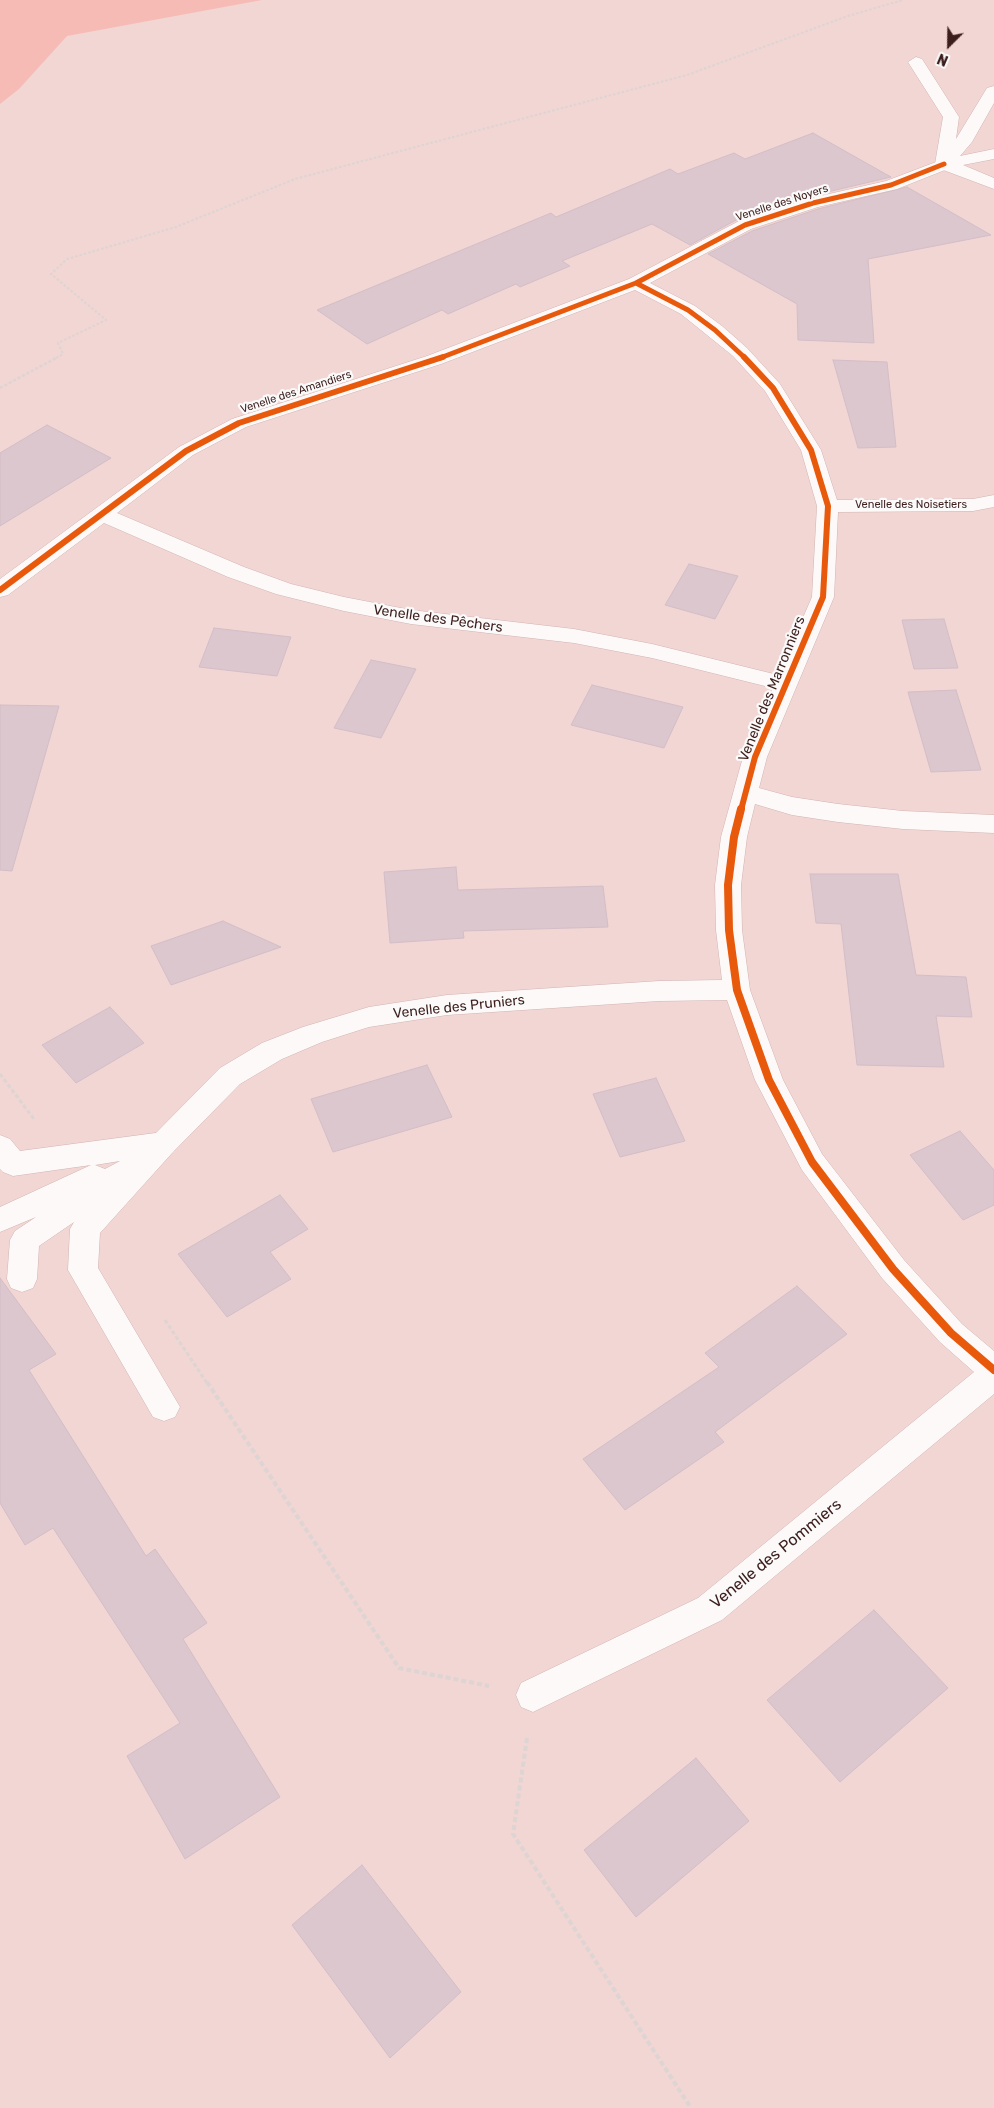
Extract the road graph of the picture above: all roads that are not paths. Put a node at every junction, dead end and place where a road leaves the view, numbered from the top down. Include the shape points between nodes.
1 (916, 62) dead end
2 (993, 91) dead end
3 (994, 154) edge
4 (944, 164) junction
5 (994, 169) edge
6 (994, 184) edge
7 (636, 283) junction
8 (994, 501) edge
9 (828, 506) junction
10 (101, 514) junction
11 (0, 590) edge
12 (786, 684) junction
13 (746, 792) junction
14 (994, 824) edge
15 (737, 990) junction
16 (163, 1144) junction
17 (0, 1147) edge
18 (0, 1220) edge
19 (22, 1279) dead end
20 (994, 1370) edge
21 (994, 1375) edge
22 (164, 1407) dead end
23 (533, 1695) road end

1 - 4 street via 951,116
2 - 4 street via 963,142
3 - 4 street, Venelle des Noyers
4 - 5 street
4 - 6 street
4 - 7 street, Venelle des Noyers via 891,185 813,203 745,225
7 - 9 street, Venelle des Marronniers via 688,310 708,325 740,352 773,388 811,450
7 - 10 street, Venelle des Amandiers via 442,357 238,423 186,451
8 - 9 street, Venelle des Noisetiers via 972,505
9 - 12 street, Venelle des Marronniers via 823,597
10 - 11 street, Venelle des Amandiers
10 - 12 street, Venelle des Pêchers via 236,572 293,592 412,617 574,636 652,651
12 - 13 street, Venelle des Marronniers via 755,757
13 - 14 street via 792,806 838,813
13 - 15 street, Venelle des Marronniers via 734,837 728,885 729,930
15 - 16 street, Venelle des Pruniers via 448,1005 369,1017 272,1051 230,1076
15 - 20 street, Venelle des Marronniers via 769,1080 812,1162 893,1269 951,1333
16 - 17 street via 14,1164
16 - 18 street
16 - 19 street via 25,1240
16 - 22 street via 85,1229 83,1270
21 - 23 street, Venelle des Pommiers via 710,1609

